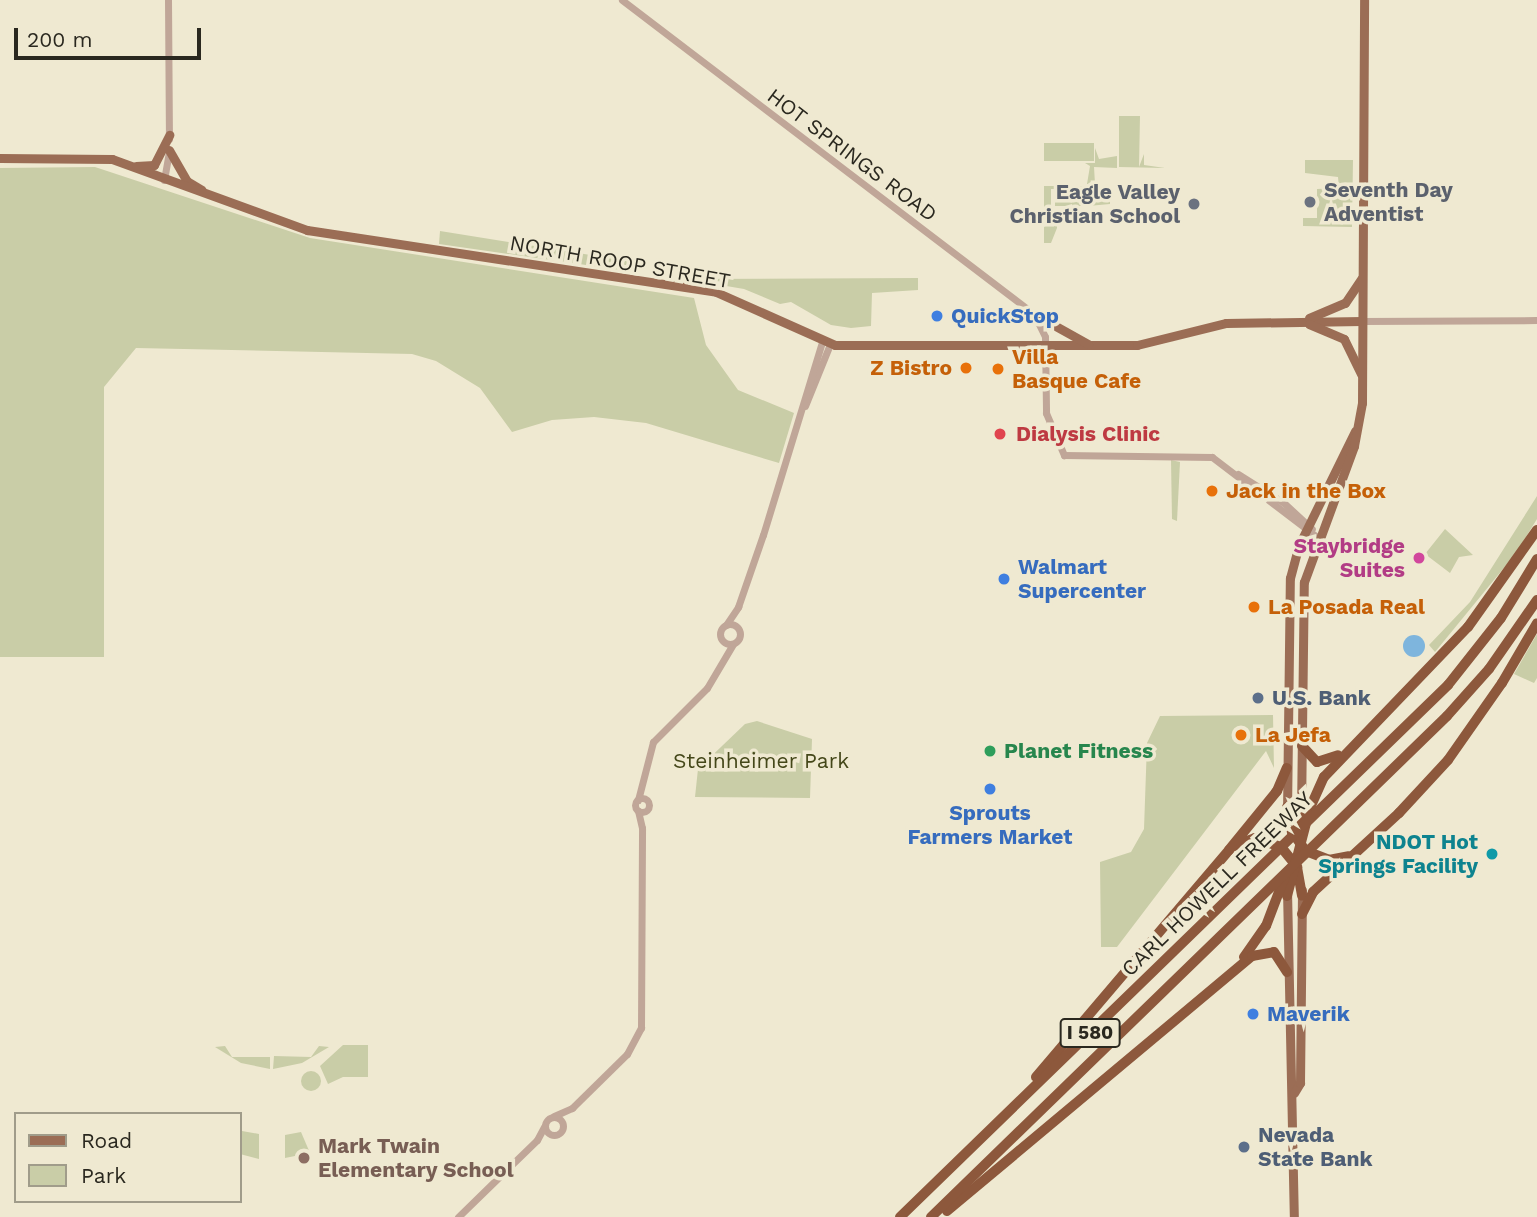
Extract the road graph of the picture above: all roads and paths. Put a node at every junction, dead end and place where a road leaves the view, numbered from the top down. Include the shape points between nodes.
1 (168, 0) edge
2 (622, 0) edge
3 (1364, 0) edge
4 (169, 135) junction
5 (169, 150) junction
6 (0, 158) edge
7 (134, 165) junction
8 (164, 181) junction
9 (210, 194) junction
10 (1362, 278) junction
11 (1034, 314) junction
12 (1537, 320) edge
13 (1301, 321) junction
14 (1362, 321) junction
15 (826, 343) junction
16 (1045, 346) junction
17 (1093, 346) junction
18 (1362, 378) junction
19 (1355, 430) junction
20 (1307, 527) junction
21 (1537, 530) edge
22 (1317, 537) junction
23 (1537, 559) edge
24 (1537, 600) edge
25 (738, 607) junction
26 (1537, 623) edge
27 (726, 625) junction
28 (739, 629) junction
29 (722, 640) junction
30 (733, 644) junction
31 (723, 659) junction
32 (1302, 746) junction
33 (1349, 747) junction
34 (1287, 768) junction
35 (642, 800) junction
36 (1301, 806) joint
37 (1287, 807) junction
38 (642, 810) junction
39 (1298, 839) junction
40 (1229, 850) junction
41 (1356, 852) junction
42 (1290, 860) junction
43 (1287, 896) joint
44 (1302, 896) junction
45 (1302, 914) junction
46 (1230, 972) junction
47 (1287, 972) junction
48 (1294, 1093) junction
49 (572, 1108) junction
50 (554, 1116) junction
51 (563, 1125) junction
52 (544, 1127) junction
53 (552, 1135) junction
54 (537, 1140) junction
55 (928, 1190) junction
56 (458, 1217) edge
57 (900, 1217) edge
58 (931, 1217) edge
59 (939, 1217) edge
60 (1294, 1217) edge

1 - 4 street
2 - 11 street, HOT SPRINGS ROAD
3 - 10 main road
4 - 5 street
4 - 7 main road via 154,164
5 - 8 street
5 - 9 main road via 187,181
6 - 7 main road, NORTH ROOP STREET via 93,158
7 - 8 main road, NORTH ROOP STREET
8 - 9 main road, NORTH ROOP STREET
9 - 15 main road, NORTH ROOP STREET via 307,230 716,292
10 - 13 main road via 1345,303
10 - 14 main road
11 - 16 street via 1042,325
11 - 17 main road
12 - 14 street
13 - 14 main road, NORTH ROOP STREET
13 - 17 main road, NORTH ROOP STREET via 1227,323 1137,345
13 - 18 main road via 1344,339
14 - 18 main road
15 - 16 main road, NORTH ROOP STREET
15 - 25 street via 815,391 804,407
16 - 17 main road, NORTH ROOP STREET
16 - 20 street via 1046,413 1064,455 1202,455 1219,460
18 - 19 main road
19 - 20 main road
19 - 22 main road via 1354,446
20 - 22 street
20 - 34 main road via 1288,594
21 - 33 highway via 1452,645
22 - 32 main road via 1303,589
23 - 55 highway, CARL HOWELL FREEWAY / I 580 via 1501,618 1448,685
24 - 58 highway, CARL HOWELL FREEWAY / I 580 via 1465,696
25 - 27 street
25 - 28 street
26 - 41 highway via 1463,740 1418,794
27 - 28 street
27 - 29 street
28 - 30 street via 740,636
29 - 30 street
29 - 31 street
30 - 31 street
31 - 35 street via 707,688 653,743 642,778
32 - 33 highway via 1310,758 1321,763
32 - 36 main road
33 - 39 highway via 1315,793
34 - 37 main road
34 - 40 highway via 1277,791
35 - 38 street
35 - 38 street
36 - 39 highway
37 - 39 highway
37 - 42 main road
38 - 49 street via 641,1028 627,1054
39 - 41 highway via 1314,857 1329,860
39 - 42 highway
39 - 44 main road
40 - 42 highway via 1255,838 1272,841
40 - 55 highway via 1046,1066
41 - 45 highway via 1313,892
42 - 43 highway
42 - 44 highway
42 - 46 highway via 1266,926
43 - 47 main road
44 - 45 main road
45 - 48 main road via 1300,1083
46 - 47 highway via 1266,950 1280,957
46 - 59 highway
47 - 48 main road via 1288,1081
48 - 60 main road
49 - 50 street
49 - 51 street
50 - 51 street
50 - 52 street
51 - 53 street
52 - 53 street
52 - 54 street
53 - 54 street
54 - 56 street
55 - 57 highway, CARL HOWELL FREEWAY / I 580

